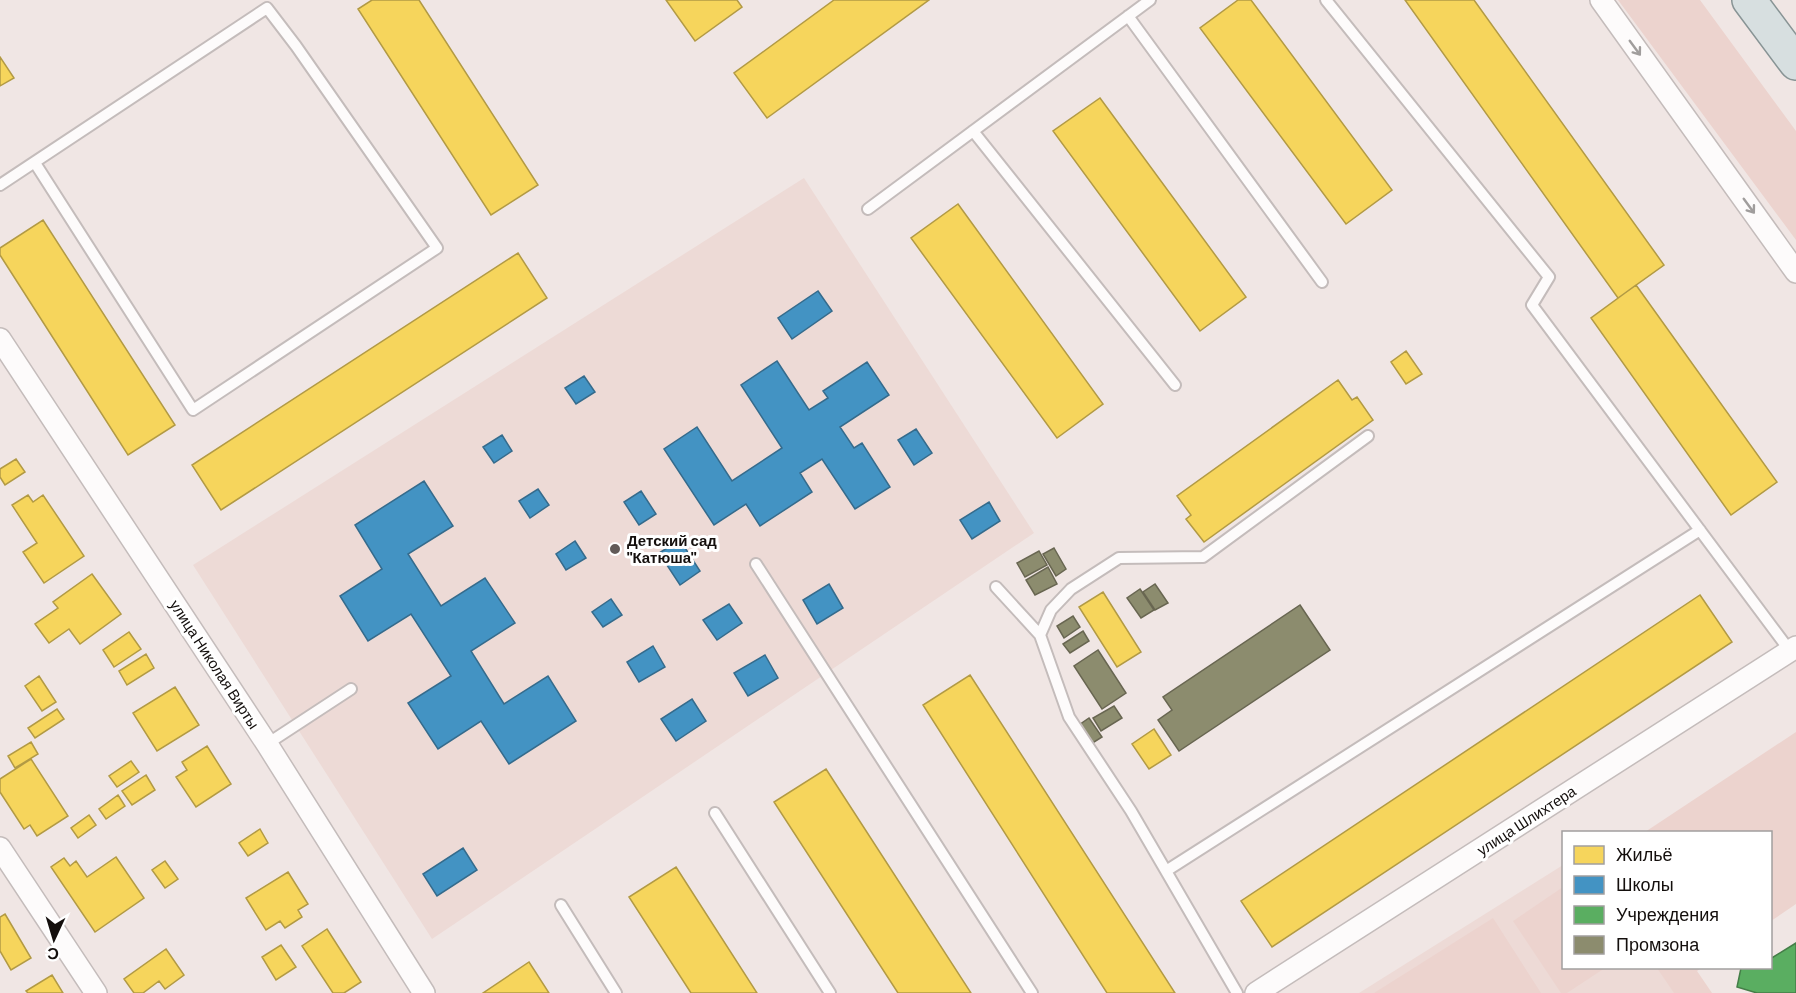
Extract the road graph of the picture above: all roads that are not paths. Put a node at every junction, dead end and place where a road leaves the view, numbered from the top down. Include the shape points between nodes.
1 (1150, 0) edge
2 (1326, 0) edge
3 (1601, 0) edge
4 (1749, 0) edge
5 (1128, 16) junction
6 (1796, 63) edge
7 (973, 131) junction
8 (35, 164) junction
9 (0, 185) edge
10 (868, 208) dead end
11 (1796, 272) edge
12 (1322, 282) dead end
13 (0, 339) edge
14 (1174, 385) dead end
15 (1368, 435) dead end
16 (1700, 530) junction
17 (756, 564) dead end
18 (996, 586) dead end
19 (1040, 635) junction
20 (1793, 649) edge
21 (351, 689) dead end
22 (267, 744) junction
23 (715, 813) dead end
24 (0, 849) edge
25 (1166, 871) junction
26 (561, 905) dead end
27 (96, 993) edge
28 (424, 993) edge
29 (616, 993) edge
30 (830, 993) edge
31 (1032, 993) edge
32 (1237, 993) edge
33 (1256, 993) edge

1 - 5 lane
2 - 16 lane via 1549,277 1532,305
3 -> 11 street
4 - 6 main road
5 - 7 lane
5 - 12 lane
7 - 10 lane
7 - 14 lane
8 - 8 lane via 267,8 437,248 193,410
8 - 9 lane
13 - 22 street, улица Николая Вирты
15 - 19 lane via 1203,556 1119,558 1071,589 1051,610
16 - 20 lane
16 - 25 lane
17 - 31 lane
18 - 19 lane
19 - 25 lane via 1069,717
20 - 33 street, улица Шлихтера
21 - 22 lane
22 - 28 street, улица Николая Вирты
23 - 30 lane
24 - 27 street
25 - 32 lane
26 - 29 lane

